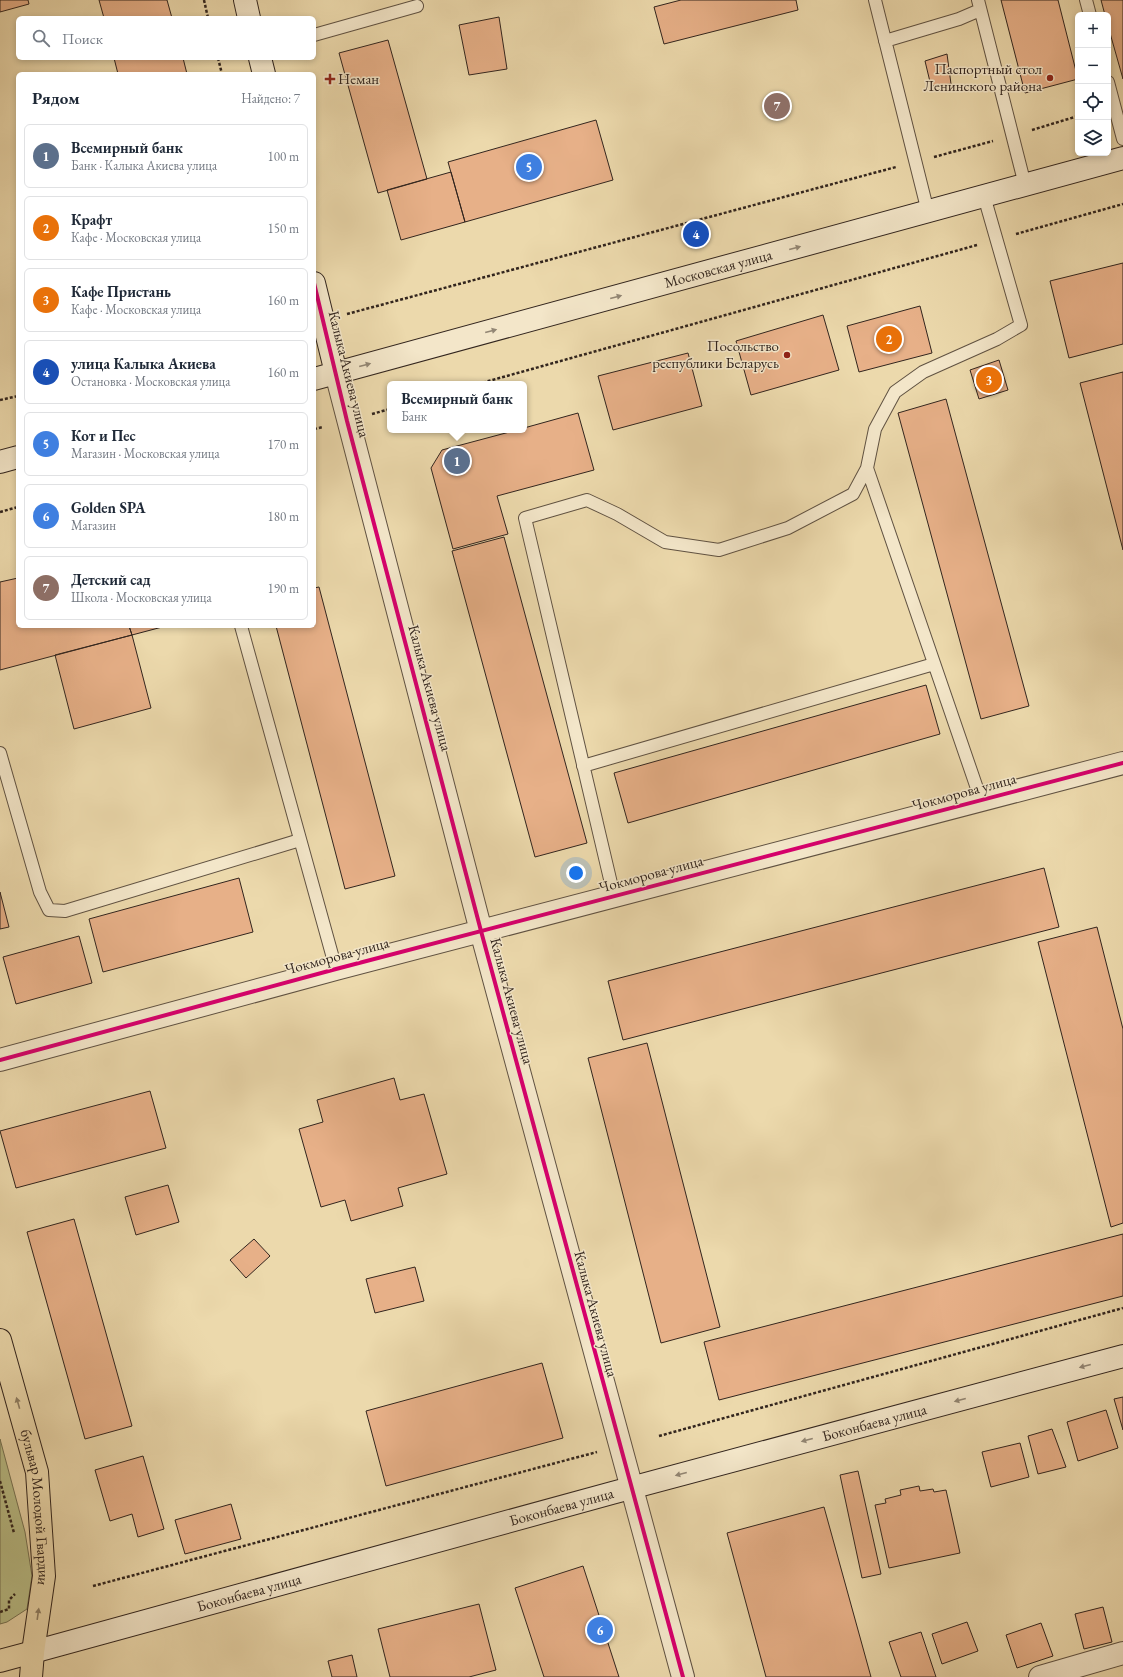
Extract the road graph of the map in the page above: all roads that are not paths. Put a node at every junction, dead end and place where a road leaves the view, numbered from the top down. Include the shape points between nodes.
1 (245, 0) edge
2 (875, 0) edge
3 (1086, 0) edge
4 (979, 5) edge
5 (417, 6) dead end
6 (1089, 12) edge
7 (249, 16) edge
8 (316, 34) edge
9 (885, 41) junction
10 (260, 60) edge
11 (264, 72) edge
12 (1109, 84) edge
13 (1123, 139) edge
14 (1123, 158) edge
15 (1025, 185) junction
16 (984, 196) junction
17 (928, 212) junction
18 (316, 291) edge
19 (336, 373) junction
20 (316, 378) edge
21 (16, 458) edge
22 (0, 462) edge
23 (866, 468) junction
24 (242, 628) edge
25 (934, 664) junction
26 (0, 753) edge
27 (1123, 763) edge
28 (583, 766) junction
29 (981, 800) junction
30 (300, 840) junction
31 (614, 896) junction
32 (481, 931) junction
33 (336, 969) junction
34 (0, 1060) edge
35 (0, 1340) edge
36 (1123, 1356) edge
37 (630, 1488) junction
38 (33, 1652) junction
39 (1123, 1653) edge
40 (0, 1661) edge
41 (30, 1677) edge
42 (682, 1677) edge
43 (1040, 1677) edge

1 - 7 street
2 - 9 lane
3 - 6 lane
4 - 9 lane via 959,19
4 - 15 lane
5 - 8 lane
9 - 17 lane
10 - 11 street
12 - 13 lane
14 - 15 street, Московская улица
15 - 16 street, Московская улица
16 - 17 street, Московская улица
16 - 23 lane via 1021,325 997,339 923,372 895,392 875,430
19 -> 17 street, Московская улица
18 - 19 street, Калыка Акиева улица
19 - 20 street, Московская улица
19 - 32 street, Калыка Акиева улица
21 - 22 street
23 - 25 lane
23 - 28 lane via 853,494 788,528 719,550 665,542 587,500 525,518
24 - 30 lane
25 - 28 lane
25 - 29 lane
26 - 30 lane via 40,892 49,910 65,911
27 - 29 street, Чокморова улица
28 - 31 lane
29 - 31 street, Чокморова улица
30 - 33 lane
31 - 32 street, Чокморова улица
32 - 33 street, Чокморова улица
32 - 37 street, Калыка Акиева улица
33 - 34 street, Чокморова улица
38 -> 35 main road, бульвар Молодой Гвардии via 44,1576 37,1472
36 -> 37 street, Боконбаева улица
37 - 38 street, Боконбаева улица
37 - 42 street, Калыка Акиева улица
38 - 40 main road, Боконбаева улица
38 - 41 main road, бульвар Молодой Гвардии
39 - 43 street

